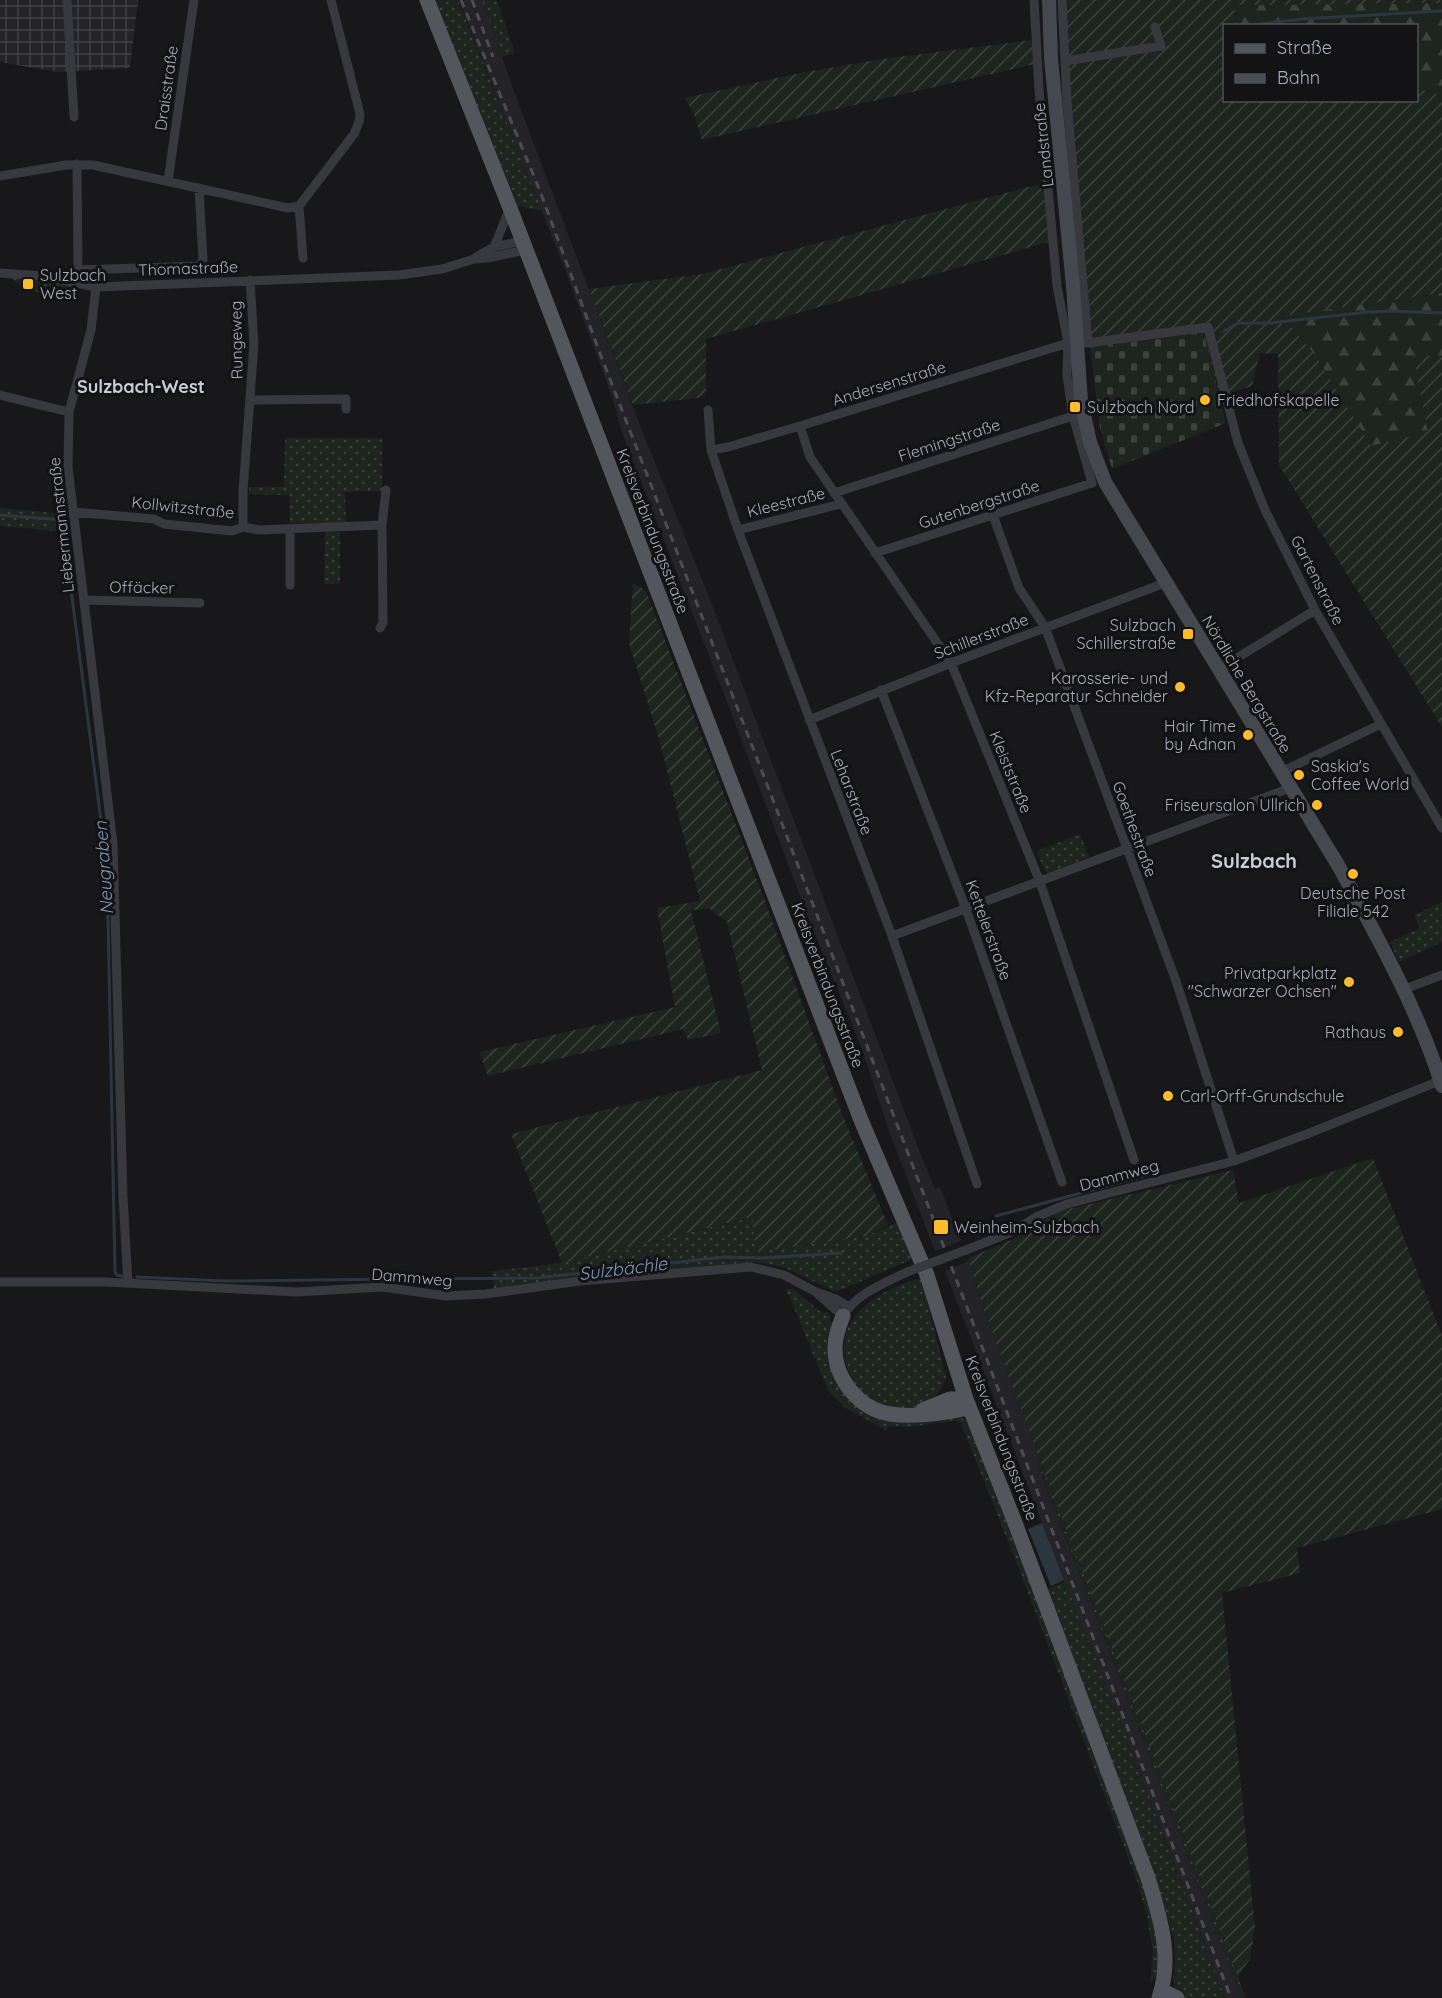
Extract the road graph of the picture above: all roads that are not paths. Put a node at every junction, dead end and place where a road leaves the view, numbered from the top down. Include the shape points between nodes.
1 (67, 0) edge
2 (194, 0) edge
3 (331, 0) edge
4 (427, 0) edge
5 (1034, 0) edge
6 (1049, 0) edge
7 (1062, 0) edge
8 (1155, 27) dead end
9 (1065, 61) junction
10 (74, 117) dead end
11 (76, 164) junction
12 (0, 176) edge
13 (168, 181) junction
14 (199, 188) junction
15 (299, 206) junction
16 (510, 208) junction
17 (524, 245) junction
18 (494, 247) junction
19 (303, 258) dead end
20 (474, 259) junction
21 (0, 273) edge
22 (250, 280) junction
23 (1073, 286) joint
24 (96, 287) junction
25 (1208, 327) joint
26 (1077, 343) junction
27 (0, 395) edge
28 (251, 400) junction
29 (346, 409) dead end
30 (708, 410) dead end
31 (69, 412) junction
32 (1073, 416) junction
33 (800, 426) junction
34 (711, 450) junction
35 (386, 490) dead end
36 (834, 493) junction
37 (841, 504) junction
38 (73, 512) junction
39 (993, 515) junction
40 (382, 525) junction
41 (243, 527) junction
42 (290, 529) junction
43 (738, 530) junction
44 (875, 553) junction
45 (1165, 583) junction
46 (290, 585) dead end
47 (84, 600) junction
48 (200, 603) dead end
49 (1315, 610) junction
50 (1045, 627) junction
51 (380, 628) dead end
52 (951, 663) junction
53 (1219, 669) junction
54 (881, 690) junction
55 (809, 720) junction
56 (1381, 724) junction
57 (1281, 771) junction
58 (1290, 788) junction
59 (1442, 828) edge
60 (1126, 850) junction
61 (1040, 882) junction
62 (966, 909) junction
63 (891, 936) junction
64 (1442, 975) edge
65 (1402, 990) junction
66 (1441, 1082) edge
67 (1134, 1160) dead end
68 (1234, 1161) junction
69 (1062, 1182) dead end
70 (977, 1184) dead end
71 (0, 1282) edge
72 (128, 1283) junction
73 (846, 1311) junction
74 (955, 1366) junction
75 (940, 1402) junction
76 (967, 1403) junction
77 (915, 1414) junction
78 (1160, 1996) edge
79 (1177, 1998) edge

1 - 10 street
2 - 13 street, Draisstraße
3 - 15 street via 360,122
4 - 16 main road, Kreisverbindungsstraße
5 - 26 street via 1057,286
6 - 23 main road, Landstraße
7 - 9 street
8 - 9 street via 1161,46
9 - 26 street
11 - 12 street
11 - 13 street
11 - 14 street via 78,270 199,266
13 - 14 street
14 - 15 street via 288,208
15 - 19 street
16 - 17 main road, Kreisverbindungsstraße
16 - 18 street
17 - 18 street
17 - 20 street
17 - 74 main road, Kreisverbindungsstraße via 861,1120 927,1275
18 - 20 street
20 - 22 street, Thomastraße via 411,274
21 - 24 street, Thomastraße via 42,276
22 - 24 street, Thomastraße
22 - 28 street, Rungeweg via 254,344
23 - 26 main road, Nördliche Bergstraße
24 - 31 street, Liebermannstraße via 91,330
25 - 26 street, Andersenstraße
25 - 49 street, Gartenstraße via 1238,443 1265,510
26 - 32 street via 1067,376
26 - 33 street, Andersenstraße
26 - 45 main road, Nördliche Bergstraße via 1081,401 1090,442 1105,482
27 - 31 street
28 - 29 street, Rungeweg via 346,399
28 - 41 street, Rungeweg
30 - 34 street, Leharstraße
31 - 38 street, Liebermannstraße via 68,467
32 - 36 street, Flemingstraße
32 - 39 street, Gutenbergstraße via 1092,483
33 - 34 street, Andersenstraße
33 - 36 street, Kleiststraße via 810,457
34 - 43 street, Leharstraße
35 - 40 street
36 - 37 street, Kleiststraße
37 - 43 street, Kleestraße
37 - 44 street, Kleiststraße
38 - 41 street, Kollwitzstraße via 232,531
38 - 47 street, Liebermannstraße
39 - 44 street, Gutenbergstraße
39 - 50 street, Goethestraße via 1019,588
40 - 42 street, Kollwitzstraße
40 - 51 street
41 - 42 street, Kollwitzstraße
42 - 46 street
43 - 55 street, Leharstraße
44 - 52 street, Kleiststraße
45 - 50 street, Schillerstraße
45 - 53 main road, Nördliche Bergstraße
47 - 48 street, Offäcker
47 - 72 street, Liebermannstraße via 113,844
49 - 53 street
49 - 56 street, Gartenstraße
50 - 52 street, Schillerstraße
50 - 60 street, Goethestraße
52 - 54 street, Schillerstraße
52 - 61 street, Kleiststraße
53 - 57 main road, Nördliche Bergstraße
54 - 55 street, Schillerstraße
54 - 62 street, Kettelerstraße
55 - 63 street, Leharstraße
56 - 57 street
56 - 59 street, Gartenstraße
57 - 58 main road, Nördliche Bergstraße
58 - 60 street
58 - 65 main road, Nördliche Bergstraße via 1355,896
60 - 61 street
60 - 68 street, Goethestraße via 1176,981
61 - 62 street
61 - 67 street, Kleiststraße
62 - 63 street
62 - 69 street, Kettelerstraße
63 - 70 street, Leharstraße
64 - 65 street
65 - 66 main road, Nördliche Bergstraße
66 - 68 street, Dammweg
68 - 73 street, Dammweg, bridge via 1067,1204 1014,1231 906,1272 871,1289
71 - 72 street, Dammweg
72 - 73 street, Dammweg via 296,1292 383,1287 446,1296 738,1267 774,1271
73 - 77 main road via 837,1334 835,1356 843,1379 874,1408 888,1414
74 - 75 main road
74 - 76 main road, Kreisverbindungsstraße
75 - 76 main road via 955,1399
75 - 77 main road
76 - 77 main road via 950,1412
76 - 78 main road, Kreisverbindungsstraße via 1148,1878 1166,1947
78 - 79 main road

